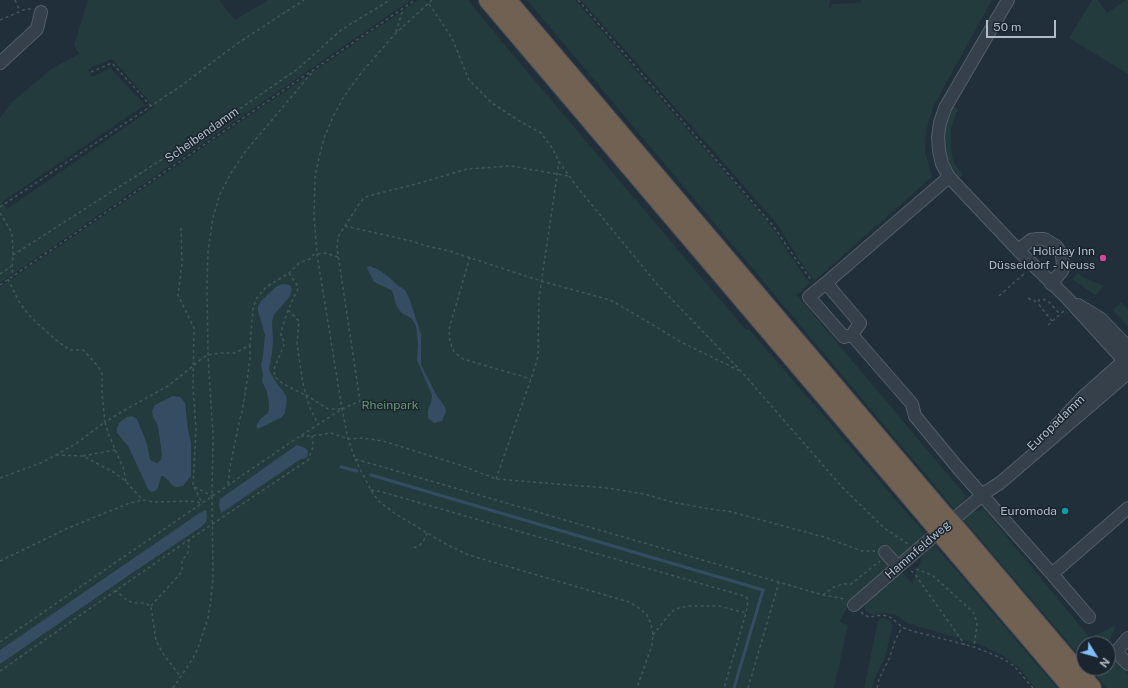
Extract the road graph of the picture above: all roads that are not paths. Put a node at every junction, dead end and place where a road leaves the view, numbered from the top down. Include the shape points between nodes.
1 (488, 0) edge
2 (507, 0) edge
3 (1008, 0) edge
4 (41, 12) road end
5 (0, 63) edge
6 (949, 177) junction
7 (1018, 250) junction
8 (1051, 284) junction
9 (822, 286) junction
10 (1069, 301) junction
11 (852, 335) junction
12 (1128, 347) edge
13 (1127, 361) edge
14 (1128, 373) edge
15 (1043, 448) junction
16 (984, 494) junction
17 (1128, 508) edge
18 (939, 520) junction
19 (951, 534) junction
20 (886, 553) road end
21 (900, 565) junction
22 (1052, 574) junction
23 (854, 605) road end
24 (1089, 617) dead end
25 (1128, 638) edge
26 (1128, 664) edge
27 (1072, 688) edge
28 (1092, 688) edge

1 - 18 highway
2 - 18 highway
3 - 6 street via 945,108 938,137 942,164
4 - 5 street via 37,29
6 - 7 street
6 - 9 street
7 - 8 street
7 - 8 street via 1031,240 1037,239 1056,246 1062,255 1063,266
8 - 10 street
9 - 11 street via 860,323
9 - 11 street via 809,297 844,337
10 - 12 street via 1102,319
10 - 13 street
11 - 16 street via 912,404 916,416 958,468
13 - 15 street, Europadamm via 1082,398 1058,424
14 - 15 street, Europadamm
15 - 16 street, Europadamm
16 - 21 street, Hammfeldweg
16 - 22 street
17 - 22 street
18 - 19 highway, bridge
19 - 27 highway
19 - 28 highway
20 - 21 street
21 - 23 street, Hammfeldweg
22 - 24 street
25 - 26 street via 1117,651

